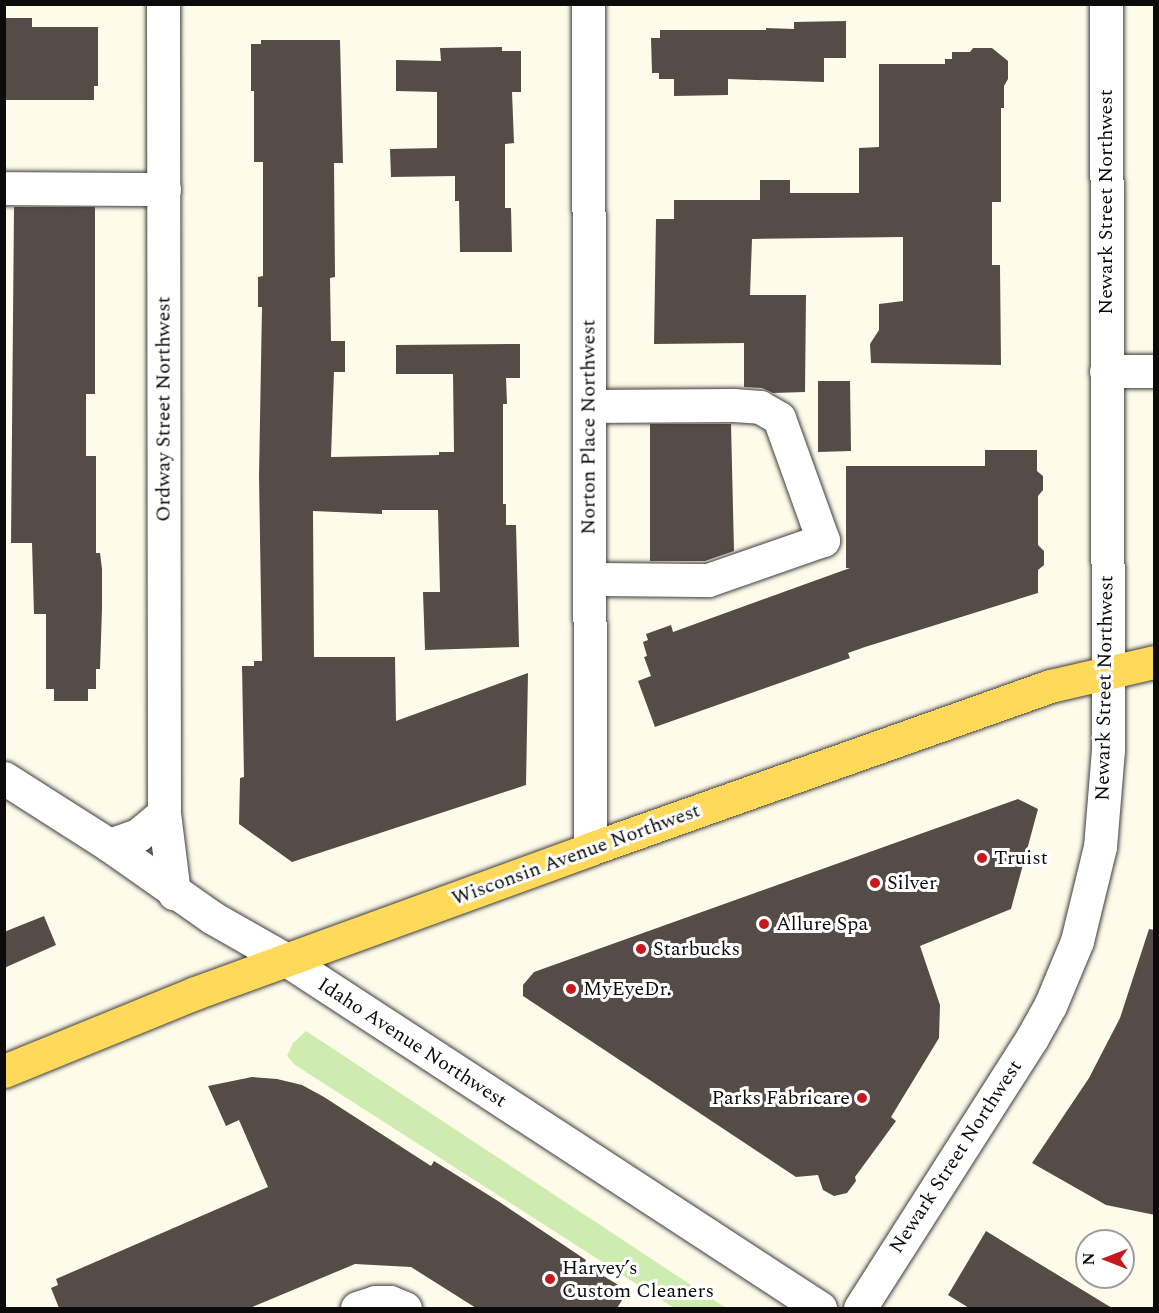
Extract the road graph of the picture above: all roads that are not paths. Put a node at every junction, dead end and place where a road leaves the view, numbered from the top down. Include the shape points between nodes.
1 (163, 4) edge
2 (588, 4) edge
3 (1106, 4) edge
4 (4, 188) edge
5 (164, 189) junction
6 (1106, 371) junction
7 (1155, 371) edge
8 (589, 406) junction
9 (590, 579) junction
10 (1155, 662) edge
11 (1107, 672) junction
12 (4, 778) edge
13 (164, 813) junction
14 (109, 845) junction
15 (590, 849) junction
16 (174, 893) junction
17 (285, 959) junction
18 (4, 1071) edge
19 (357, 1308) edge
20 (405, 1308) edge
21 (820, 1308) edge
22 (860, 1308) edge

1 - 5 street, Ordway Street Northwest
2 - 8 street, Norton Place Northwest
3 - 6 street, Newark Street Northwest
4 - 5 street
5 - 13 street, Ordway Street Northwest
6 - 7 street
6 - 11 street, Newark Street Northwest
8 - 9 street, Norton Place Northwest
8 - 9 street via 760,407 779,418 823,540 708,580
9 - 15 street, Norton Place Northwest
10 - 11 main road, Wisconsin Avenue Northwest
11 - 15 main road, Wisconsin Avenue Northwest via 1050,686
11 - 22 street, Newark Street Northwest via 1107,789 1100,847 1082,924 1065,974 1032,1038
12 - 14 street, Idaho Avenue Northwest
13 - 14 street via 138,836
13 - 16 street, Ordway Street Northwest
14 - 16 street, Idaho Avenue Northwest
15 - 17 main road, Wisconsin Avenue Northwest
16 - 17 street, Idaho Avenue Northwest
17 - 18 main road, Wisconsin Avenue Northwest
17 - 21 street, Idaho Avenue Northwest
19 - 20 street via 390,1302

